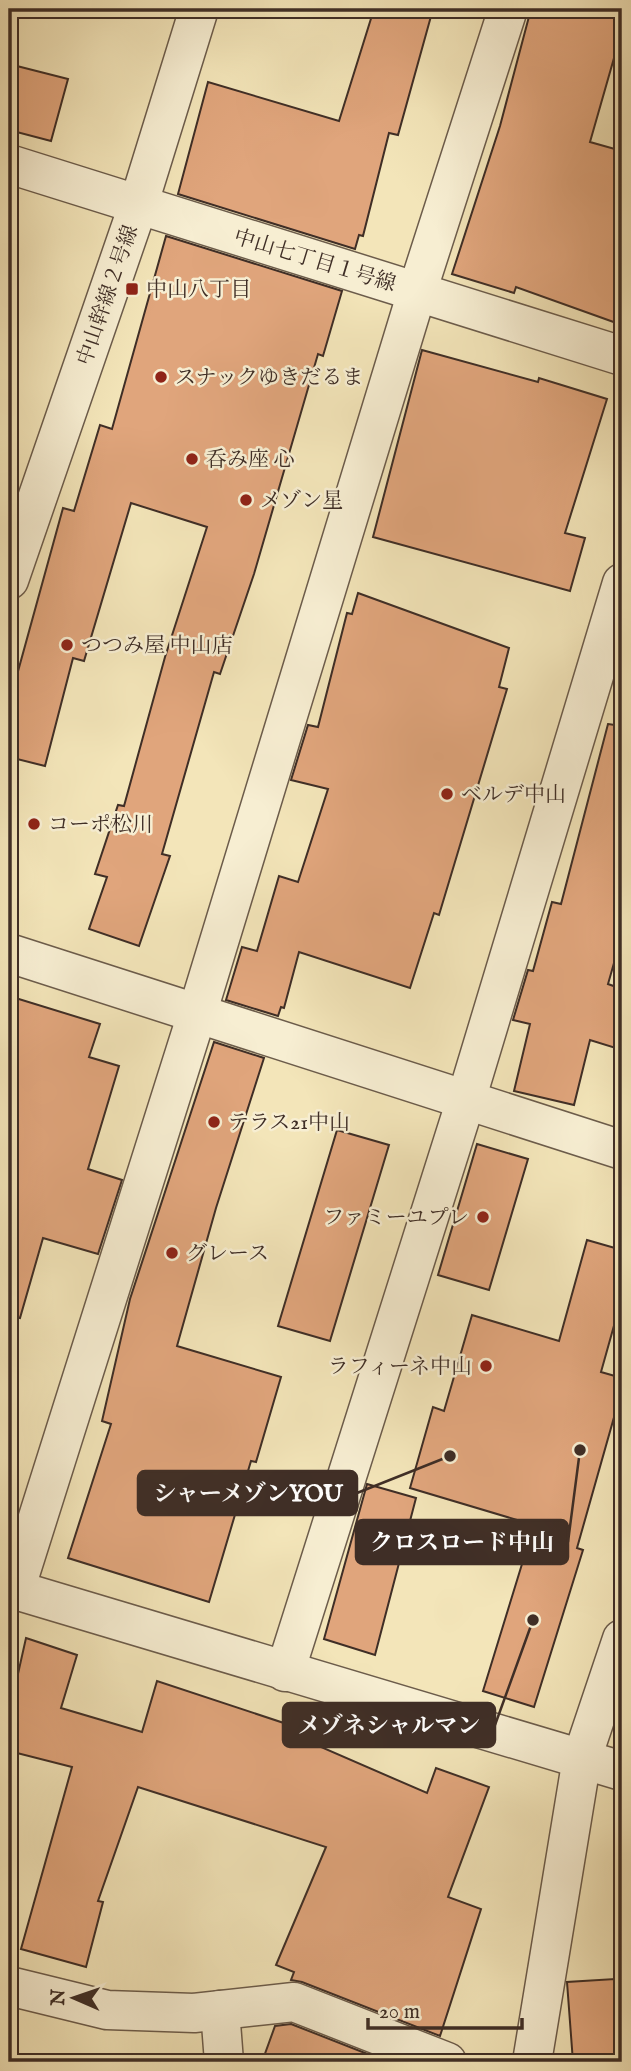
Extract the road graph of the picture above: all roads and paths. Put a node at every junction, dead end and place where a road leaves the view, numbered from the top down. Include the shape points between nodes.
1 (199, 9) edge
2 (508, 9) edge
3 (9, 164) edge
4 (138, 205) junction
5 (417, 292) junction
6 (622, 356) edge
7 (9, 580) edge
8 (622, 583) edge
9 (9, 953) edge
10 (197, 1014) junction
11 (466, 1100) junction
12 (622, 1150) edge
13 (12, 1589) edge
14 (622, 1639) edge
15 (285, 1672) junction
16 (582, 1758) junction
17 (622, 1771) edge
18 (9, 1986) edge
19 (220, 2010) junction
20 (223, 2062) edge
21 (447, 2062) edge
22 (532, 2062) edge

1 - 4 street, 中山幹線２号線
2 - 5 street
3 - 4 street, 中山七丁目１号線
4 - 5 street, 中山七丁目１号線
4 - 7 street, 中山幹線２号線
5 - 6 street, 中山七丁目１号線
5 - 10 street
8 - 11 street
9 - 10 street
10 - 11 street
10 - 13 street
11 - 12 street
11 - 15 street
13 - 15 street
14 - 16 street
15 - 16 street
16 - 17 street
16 - 22 street
18 - 19 street via 107,2010
19 - 20 street
19 - 21 street via 294,2002

